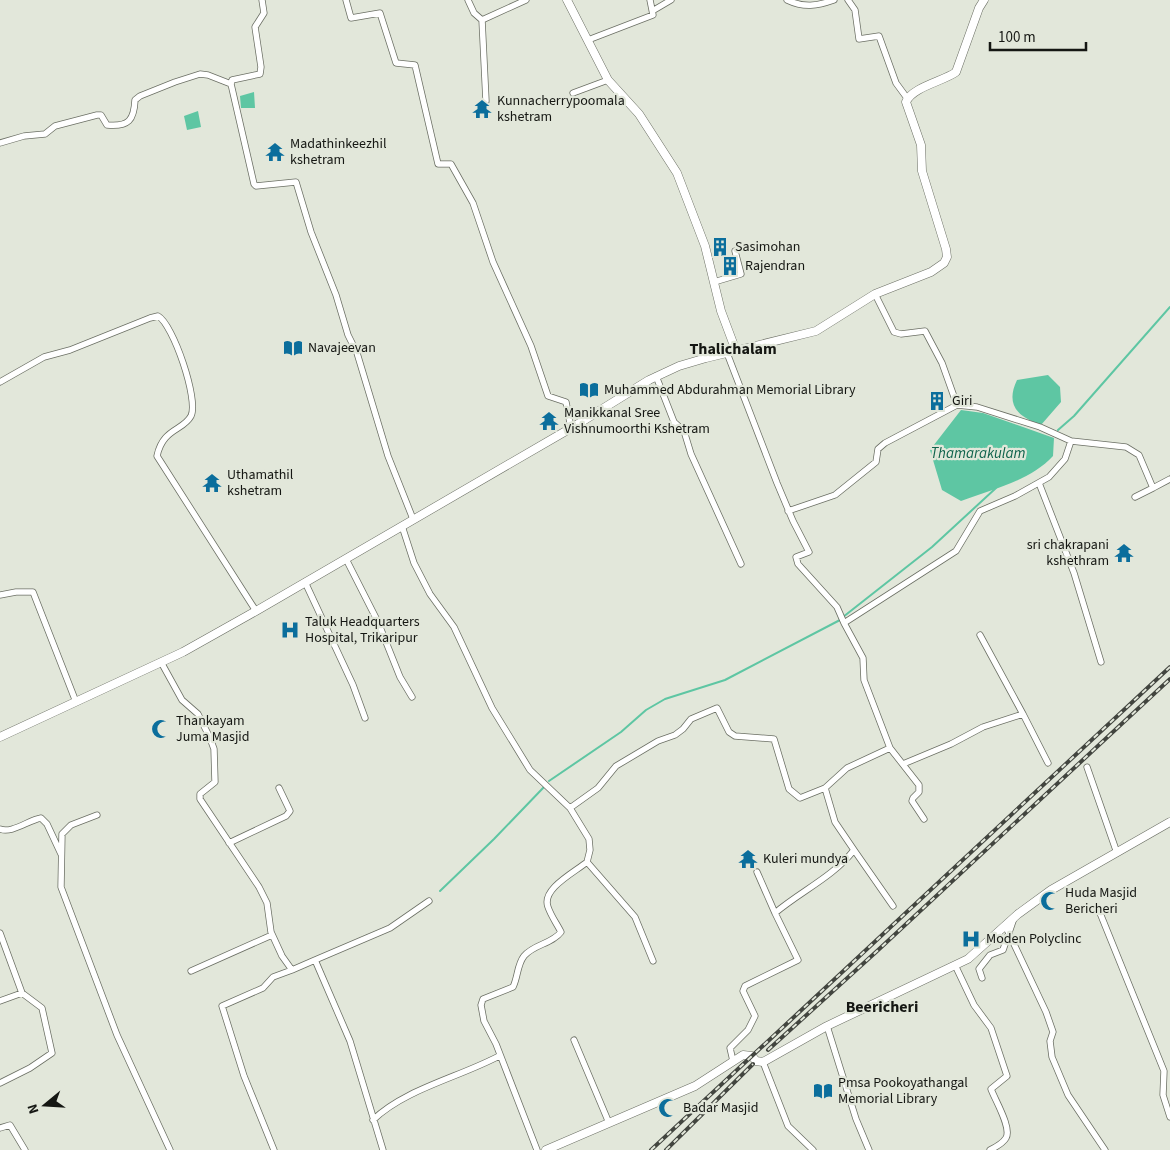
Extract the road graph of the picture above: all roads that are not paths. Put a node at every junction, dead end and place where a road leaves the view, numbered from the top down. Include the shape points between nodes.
1 (262, 0) edge
2 (346, 0) edge
3 (468, 0) edge
4 (526, 0) edge
5 (567, 0) edge
6 (650, 0) edge
7 (671, 0) edge
8 (787, 0) edge
9 (834, 0) edge
10 (848, 0) edge
11 (984, 0) edge
12 (654, 10) junction
13 (482, 20) junction
14 (588, 40) junction
15 (608, 80) junction
16 (231, 84) junction
17 (573, 92) dead end
18 (908, 98) junction
19 (486, 101) dead end
20 (0, 143) edge
21 (735, 251) dead end
22 (714, 282) junction
23 (875, 294) junction
24 (736, 351) junction
25 (727, 353) junction
26 (656, 376) junction
27 (0, 382) edge
28 (957, 404) junction
29 (571, 428) junction
30 (1071, 441) junction
31 (1170, 479) edge
32 (1039, 483) junction
33 (1153, 488) junction
34 (1135, 496) dead end
35 (788, 510) junction
36 (413, 519) junction
37 (402, 526) junction
38 (346, 559) junction
39 (741, 564) dead end
40 (306, 582) junction
41 (0, 595) edge
42 (256, 611) junction
43 (843, 620) junction
44 (980, 635) dead end
45 (161, 662) junction
46 (1101, 662) dead end
47 (412, 697) dead end
48 (76, 702) junction
49 (1023, 714) junction
50 (365, 718) dead end
51 (0, 737) edge
52 (890, 748) junction
53 (1048, 763) dead end
54 (903, 764) junction
55 (1087, 768) dead end
56 (279, 788) dead end
57 (825, 788) junction
58 (570, 808) junction
59 (96, 815) dead end
60 (924, 818) dead end
61 (1170, 822) edge
62 (0, 829) edge
63 (229, 842) junction
64 (854, 850) junction
65 (1117, 853) junction
66 (62, 855) junction
67 (587, 862) junction
68 (757, 872) dead end
69 (429, 901) dead end
70 (894, 906) dead end
71 (774, 913) junction
72 (1100, 913) dead end
73 (1007, 929) junction
74 (0, 933) edge
75 (272, 935) junction
76 (315, 960) junction
77 (653, 961) dead end
78 (955, 965) junction
79 (292, 970) junction
80 (191, 971) dead end
81 (982, 978) dead end
82 (22, 992) junction
83 (0, 1001) edge
84 (827, 1026) junction
85 (574, 1040) dead end
86 (499, 1056) junction
87 (733, 1061) junction
88 (763, 1062) junction
89 (0, 1082) edge
90 (1170, 1117) edge
91 (373, 1120) junction
92 (609, 1123) junction
93 (0, 1128) edge
94 (25, 1150) edge
95 (170, 1150) edge
96 (274, 1150) edge
97 (382, 1150) edge
98 (537, 1150) edge
99 (546, 1150) edge
100 (813, 1150) edge
101 (869, 1150) edge
102 (990, 1150) edge
103 (1105, 1150) edge

1 - 16 street via 264,13 255,27 260,74 232,80
2 - 29 street via 351,18 380,13 396,63 415,65 438,164 451,164 473,203 493,262 532,346 548,396 566,402
3 - 13 street via 474,13
4 - 13 street
5 - 14 main road
6 - 12 street
7 - 12 street
8 - 9 street via 798,5 818,6
10 - 18 street via 856,10 859,40 879,36 896,83
11 - 18 main road via 956,72
12 - 14 street via 653,15
13 - 19 street
14 - 15 main road
15 - 17 street
15 - 22 main road via 639,114 677,173 705,246
16 - 20 street via 208,75 190,77 140,96 130,121 107,125 101,115 96,115 55,126 45,134
16 - 36 street via 254,184 293,181 297,185 310,232 357,353 385,448
18 - 23 main road via 909,111 922,146 922,171 947,257 932,272
21 - 22 street via 741,274
22 - 24 main road
23 - 24 main road via 816,331
23 - 28 street via 894,332 925,330 942,363
24 - 25 main road
25 - 26 main road
25 - 35 street
26 - 29 main road
26 - 39 street via 674,422 684,431 691,454
27 - 42 street via 44,357 150,318 162,318 173,336 188,381 193,410 190,417 163,440 157,456
28 - 30 street via 1040,427
28 - 35 street via 878,448 879,456 872,466 835,495
29 - 36 main road
30 - 32 street via 1065,459 1050,477
30 - 33 street via 1126,448 1139,455
31 - 33 street
32 - 43 street via 980,511 956,551
32 - 46 street via 1074,573
33 - 34 street
35 - 43 street via 809,552 796,557 798,564 837,607
36 - 37 main road
37 - 38 main road
37 - 58 street via 414,563 430,594 454,627 492,708 530,770
38 - 40 main road
38 - 47 street
40 - 42 main road
40 - 50 street
41 - 48 street via 33,592
42 - 45 main road
43 - 52 street via 863,658 864,680
44 - 49 street
45 - 48 main road
45 - 63 street via 182,700 198,714 214,749 215,782 200,794 200,799
48 - 51 main road
49 - 53 street
49 - 54 street via 983,727
52 - 54 street
52 - 57 street via 847,768
54 - 60 street via 919,784 919,792 912,801
55 - 65 street
56 - 63 street via 290,811 286,816
57 - 58 street via 800,798 793,794 774,739 735,736 729,732 717,708 691,719 675,735 658,741 616,766 598,788
57 - 64 street via 835,822
58 - 67 street via 589,839
59 - 66 street via 71,825 62,834
61 - 65 main road
62 - 66 street via 8,830 41,818
63 - 75 street via 267,903
64 - 70 street
64 - 71 street via 834,872
65 - 73 main road via 1051,890 1015,917
66 - 95 street via 61,887 111,1021
67 - 77 street via 634,917
67 - 86 street via 552,887 546,897 547,906 561,932 556,939 536,947 525,956 513,987 483,999 484,1021
68 - 71 street
69 - 76 street via 390,928
71 - 87 street via 798,960 745,986 743,991 755,1016 748,1030 730,1048
72 - 90 street via 1164,1071 1163,1095
73 - 78 main road
73 - 81 street via 1003,950 990,955 979,969
73 - 103 street via 1046,1012 1053,1032 1050,1040 1052,1056 1068,1095
74 - 82 street
75 - 79 street
75 - 80 street
76 - 79 street
76 - 91 street via 350,1041
78 - 84 main road
78 - 102 street via 974,1005 990,1028 1007,1076 991,1089 1008,1133 1006,1140
79 - 96 street via 273,978 263,988 222,1006 244,1076
82 - 83 street
82 - 89 street via 42,1008 52,1053
84 - 88 main road
84 - 101 street
85 - 92 street
86 - 91 street via 400,1101
86 - 98 street
87 - 88 main road via 747,1054
87 - 92 main road via 694,1086
88 - 100 street via 788,1126
91 - 97 street
92 - 99 main road
93 - 94 street via 10,1125

